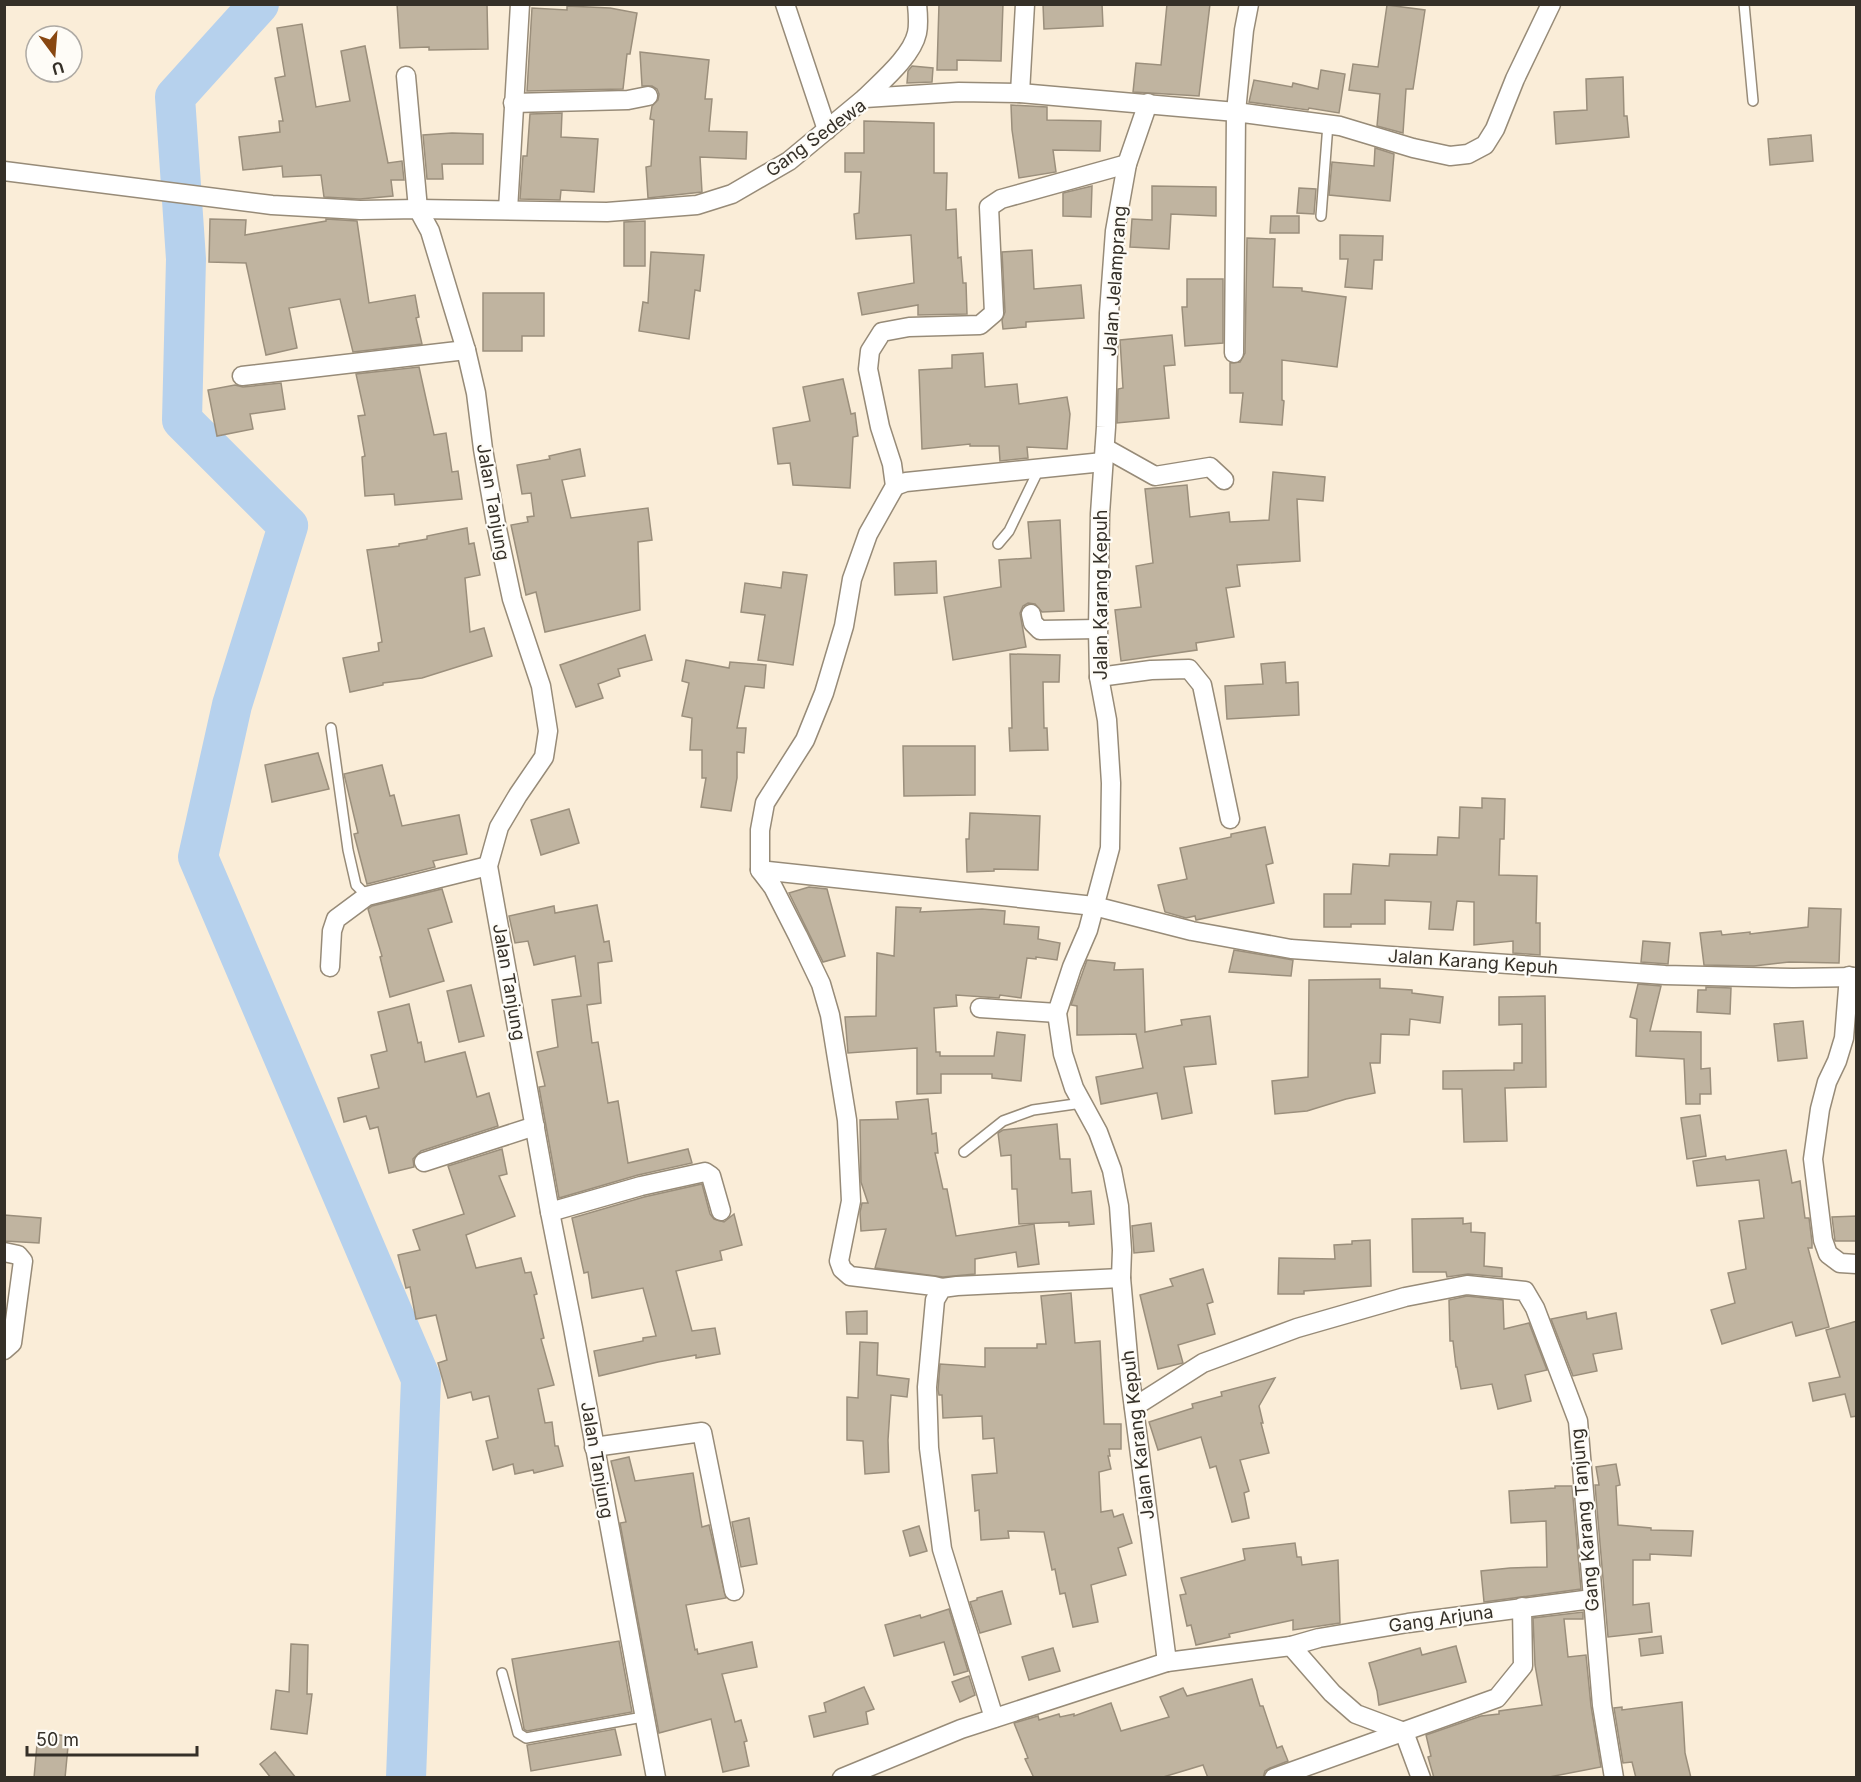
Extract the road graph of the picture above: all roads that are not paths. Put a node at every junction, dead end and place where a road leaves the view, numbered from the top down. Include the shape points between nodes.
1 (520, 4) edge
2 (785, 4) edge
3 (917, 4) edge
4 (1025, 4) edge
5 (1249, 4) edge
6 (1551, 4) edge
7 (1744, 4) edge
8 (406, 76) dead end
9 (1020, 93) junction
10 (648, 96) dead end
11 (865, 98) junction
12 (1753, 101) dead end
13 (513, 103) junction
14 (1148, 103) junction
15 (1236, 112) junction
16 (1329, 124) junction
17 (827, 130) junction
18 (1126, 164) junction
19 (4, 171) edge
20 (418, 209) junction
21 (508, 210) junction
22 (1321, 216) dead end
23 (466, 350) junction
24 (1234, 353) dead end
25 (242, 376) dead end
26 (1104, 455) junction
27 (1039, 469) junction
28 (1224, 480) dead end
29 (895, 486) junction
30 (998, 544) dead end
31 (1031, 614) dead end
32 (1098, 629) junction
33 (1099, 677) junction
34 (331, 728) dead end
35 (1230, 819) dead end
36 (488, 866) junction
37 (760, 870) junction
38 (367, 896) junction
39 (1094, 906) junction
40 (330, 967) dead end
41 (1852, 976) edge
42 (980, 1008) dead end
43 (1057, 1013) junction
44 (1082, 1102) junction
45 (535, 1126) junction
46 (964, 1152) dead end
47 (424, 1162) dead end
48 (721, 1211) dead end
49 (550, 1212) junction
50 (4, 1252) edge
51 (1857, 1264) edge
52 (1121, 1278) junction
53 (942, 1288) junction
54 (4, 1350) edge
55 (1134, 1407) junction
56 (594, 1447) junction
57 (734, 1591) dead end
58 (1592, 1599) junction
59 (1522, 1607) junction
60 (1291, 1646) junction
61 (1167, 1662) junction
62 (502, 1673) dead end
63 (643, 1717) junction
64 (994, 1718) junction
65 (1404, 1732) junction
66 (656, 1778) edge
67 (843, 1778) edge
68 (1274, 1778) edge
69 (1421, 1778) edge
70 (1614, 1778) edge

1 - 13 street
2 - 17 street
3 - 11 street via 918,32 913,44
4 - 9 street
5 - 15 street
6 - 16 street, Gang Sedewa via 1485,145 1468,154 1450,156
7 - 12 lane
8 - 20 street
9 - 11 street, Gang Sedewa
9 - 14 street, Gang Sedewa
10 - 13 street
11 - 17 street, Gang Sedewa
13 - 21 street
14 - 15 street, Gang Sedewa
14 - 18 street, Jalan Jelamprang
15 - 16 street, Gang Sedewa
15 - 24 street
16 - 22 lane
17 - 21 street, Gang Sedewa via 789,161 732,194 697,205 607,212
18 - 26 street, Jalan Jelamprang via 1115,231
18 - 29 street via 1001,199 989,207 994,313 980,325 909,327 882,332 870,351 868,369
19 - 20 street, Gang Sedewa via 272,205
20 - 21 street, Gang Sedewa
20 - 23 street, Jalan Tanjung via 430,231
23 - 25 street
23 - 36 street, Jalan Tanjung via 510,589 541,686 548,731 544,757 499,827
26 - 27 street
26 - 28 street via 1155,476 1210,467
26 - 32 street, Jalan Karang Kepuh
27 - 29 street
27 - 30 lane via 1009,531
29 - 37 street via 864,545 824,693 805,740 765,803
31 - 32 street via 1040,630
32 - 33 street, Jalan Karang Kepuh
33 - 35 street via 1189,669 1202,686
33 - 39 street, Jalan Karang Kepuh via 1107,720 1110,848
34 - 38 lane via 348,850 356,885
36 - 38 street
36 - 45 street, Jalan Tanjung
37 - 39 street
37 - 53 street via 798,936 821,984 830,1015 847,1120 851,1201 840,1261 842,1269 850,1276
38 - 40 street via 336,919
39 - 41 street, Jalan Karang Kepuh via 1192,931 1291,949 1665,975
39 - 43 street, Jalan Karang Kepuh
41 - 51 street via 1844,1038 1820,1109 1813,1159 1828,1254 1840,1263
42 - 43 street
43 - 44 street, Jalan Karang Kepuh via 1063,1054
44 - 46 lane via 1033,1110 1003,1122
44 - 52 street, Jalan Karang Kepuh via 1112,1170 1119,1206
45 - 47 street
45 - 49 street, Jalan Tanjung
48 - 49 street via 711,1176 705,1172
49 - 56 street, Jalan Tanjung
50 - 54 street via 23,1260 12,1343
52 - 53 street
52 - 55 street, Jalan Karang Kepuh
53 - 64 street via 935,1300 927,1387 942,1549
55 - 58 street, Gang Karang Tanjung via 1203,1363 1297,1329 1405,1297 1467,1285 1525,1291 1578,1421
55 - 61 street, Jalan Karang Kepuh
56 - 57 street via 702,1432
56 - 63 street, Jalan Tanjung
58 - 59 street, Gang Arjuna
58 - 70 street, Gang Karang Tanjung via 1602,1705
59 - 60 street, Gang Arjuna via 1319,1638
59 - 65 street via 1523,1666 1497,1698
60 - 61 street
60 - 65 street via 1332,1693 1356,1713
61 - 64 street
62 - 63 lane via 518,1733 526,1738
63 - 66 street, Jalan Tanjung
64 - 67 street
65 - 68 street
65 - 69 street

